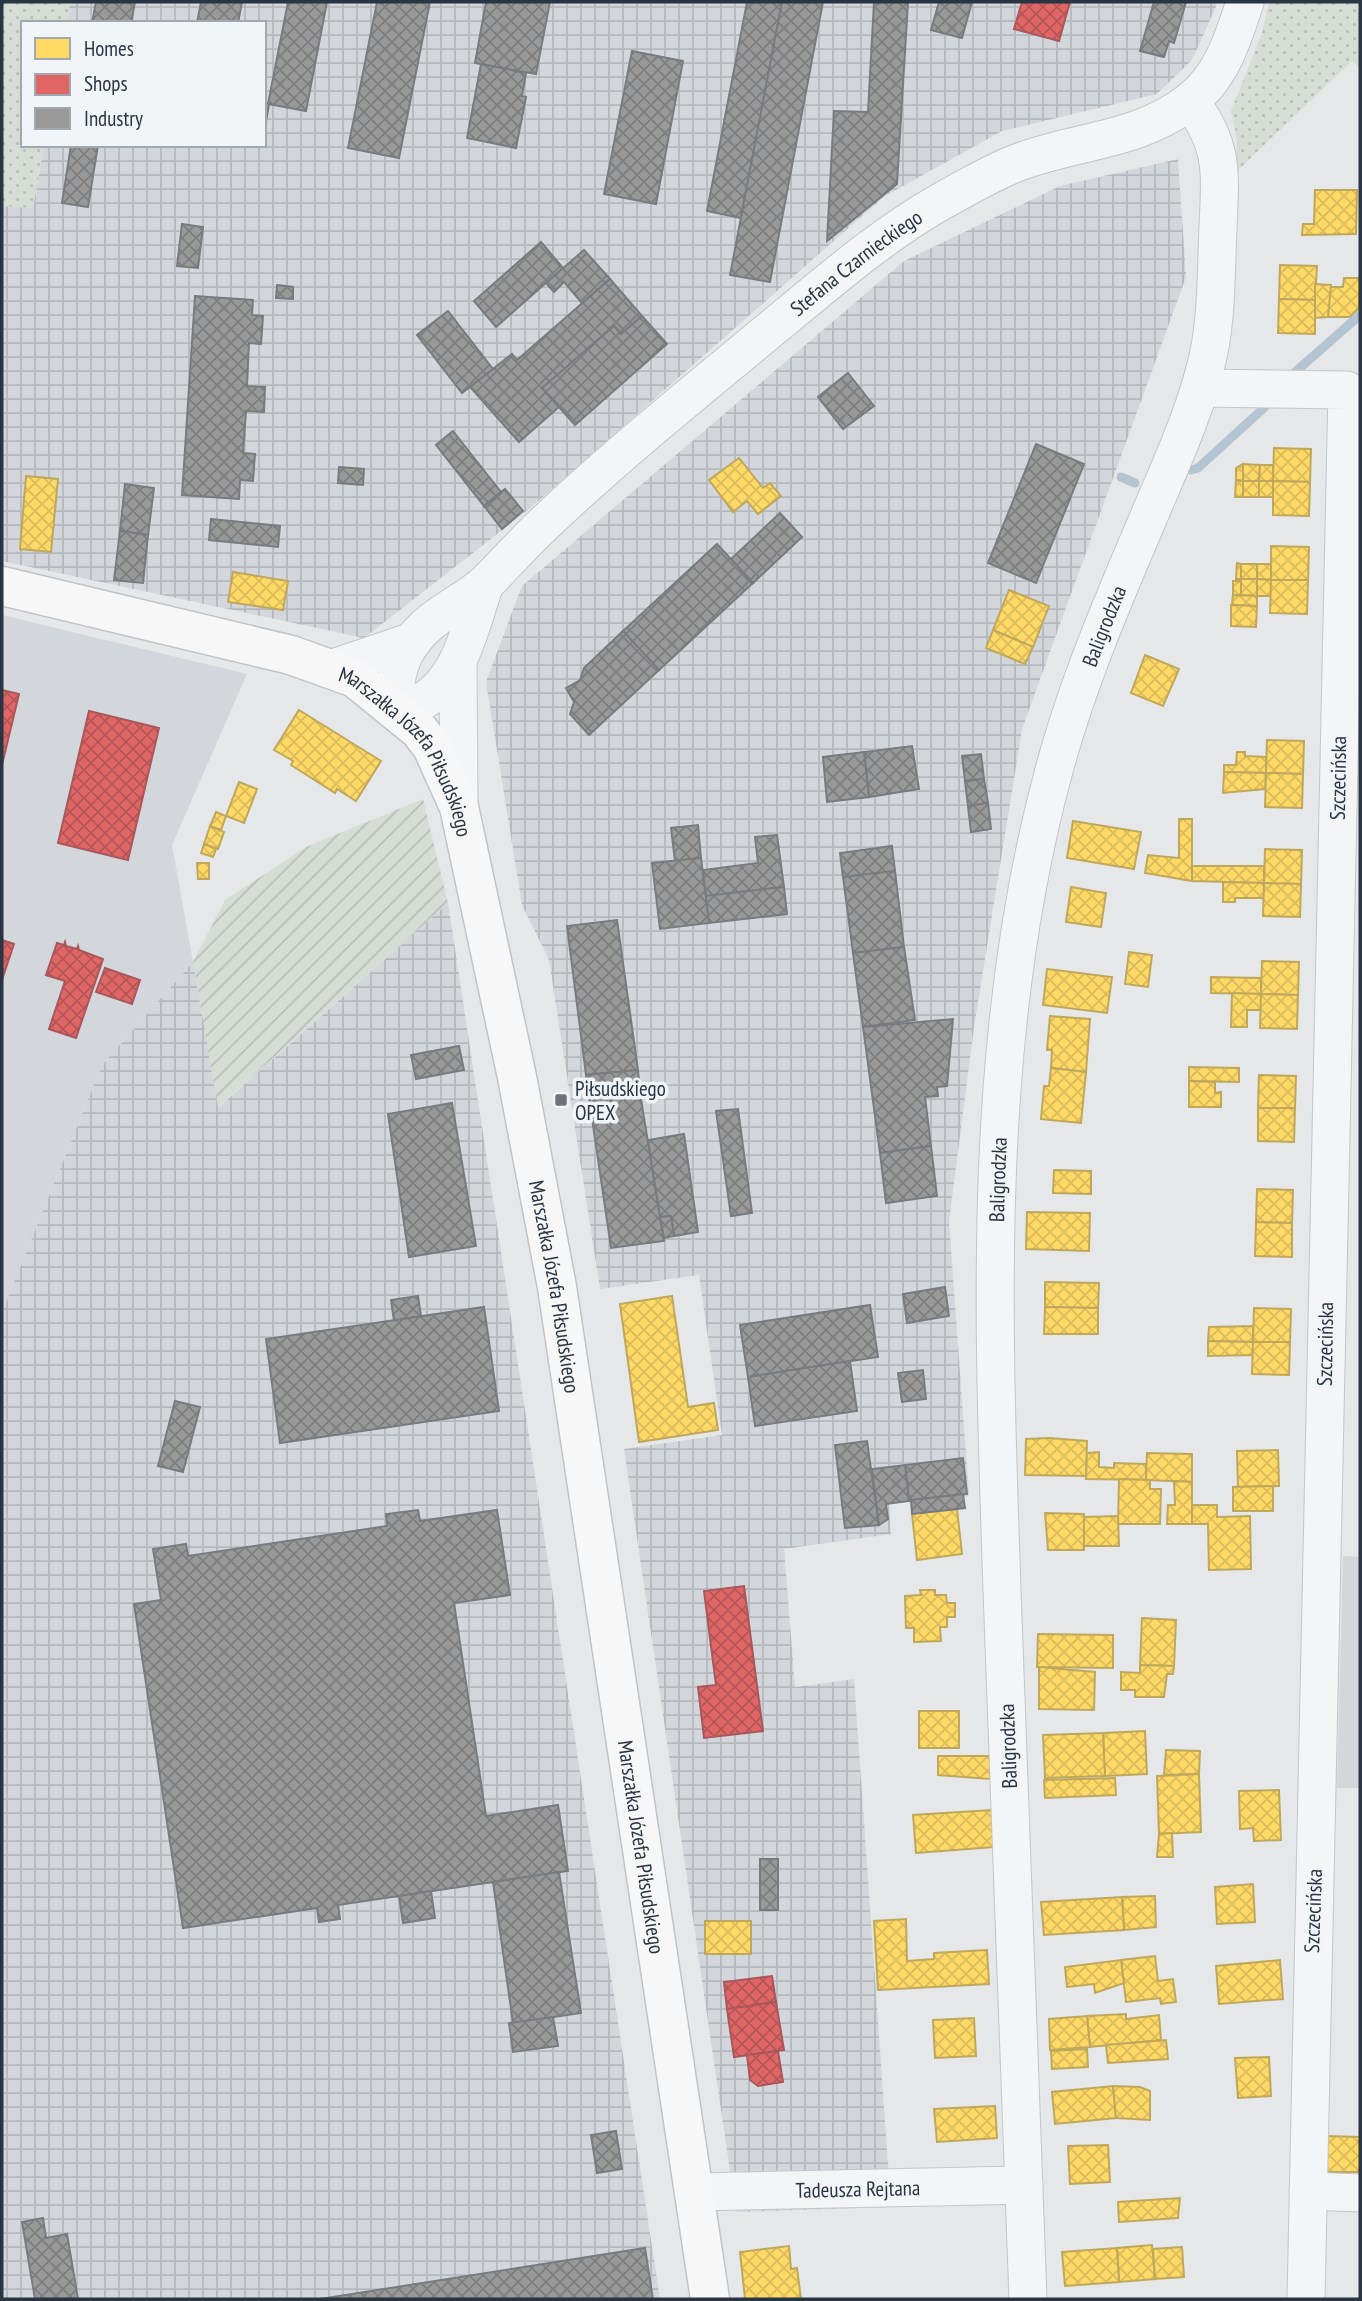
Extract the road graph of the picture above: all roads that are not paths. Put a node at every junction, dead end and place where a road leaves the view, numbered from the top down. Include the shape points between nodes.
1 (1245, 2) edge
2 (1190, 101) junction
3 (1200, 388) junction
4 (1354, 388) edge
5 (485, 584) junction
6 (2, 586) edge
7 (413, 641) junction
8 (458, 661) junction
9 (333, 668) junction
10 (394, 707) junction
11 (459, 807) junction
12 (1024, 2185) junction
13 (1308, 2191) junction
14 (694, 2192) junction
15 (1360, 2193) edge
16 (710, 2299) edge
17 (1028, 2299) edge
18 (1306, 2299) edge

1 - 2 street, Stefana Czarnieckiego via 1230,50
2 - 3 street, Baligrodzka via 1215,140 1220,170 1216,291
2 - 5 street, Stefana Czarnieckiego via 1152,125 1110,140 1019,162 940,202 889,236 730,363 550,518
3 - 4 street, Szczecińska
3 - 12 street, Baligrodzka via 1118,591 1054,770 1020,930 1003,1061 997,1154 996,1402
4 - 13 street, Szczecińska via 1323,1426
5 - 7 street, Stefana Czarnieckiego via 448,607
5 - 8 street, Stefana Czarnieckiego
6 - 9 main road, Marszałka Józefa Piłsudskiego
7 - 9 street, Stefana Czarnieckiego
7 - 10 street, Stefana Czarnieckiego via 395,682
8 - 10 street, Stefana Czarnieckiego via 440,687 419,703
8 - 11 street, Stefana Czarnieckiego
9 - 10 main road, Marszałka Józefa Piłsudskiego
10 - 11 main road, Marszałka Józefa Piłsudskiego via 432,747
11 - 14 main road, Marszałka Józefa Piłsudskiego via 557,1287
12 - 14 street, Tadeusza Rejtana
12 - 17 street, Baligrodzka
13 - 15 street
13 - 18 street, Szczecińska
14 - 16 main road, Marszałka Józefa Piłsudskiego

